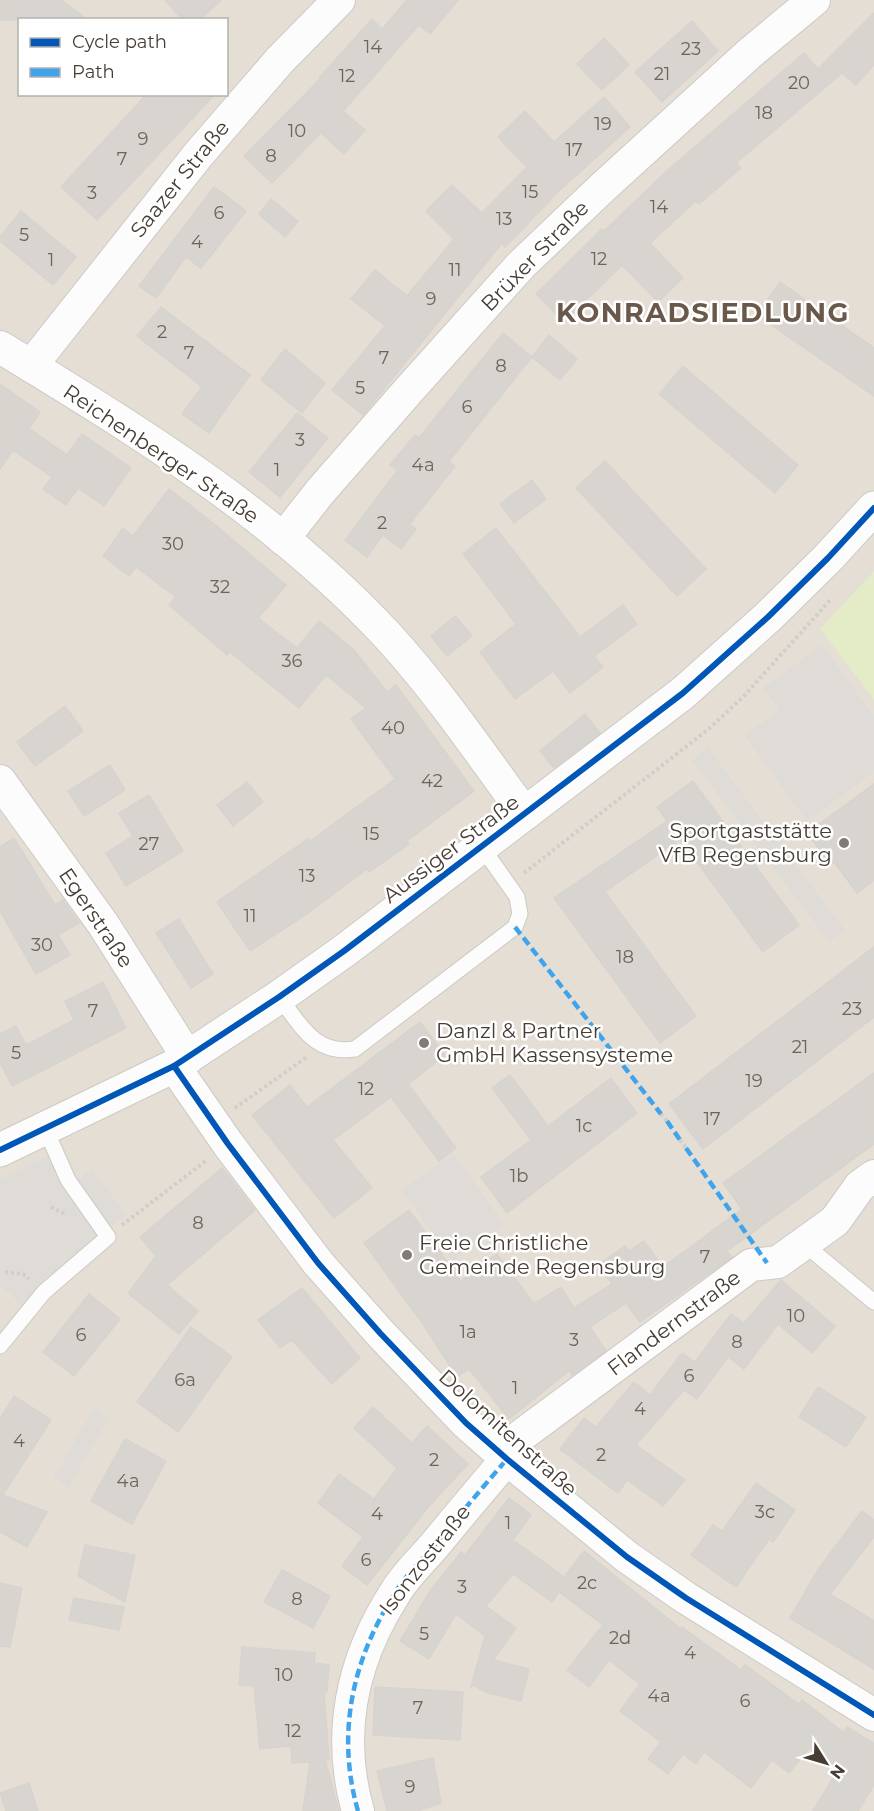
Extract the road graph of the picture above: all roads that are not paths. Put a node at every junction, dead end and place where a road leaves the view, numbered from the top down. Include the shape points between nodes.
1 (339, 0) edge
2 (814, 0) edge
3 (0, 347) edge
4 (31, 366) junction
5 (874, 508) edge
6 (283, 539) junction
7 (0, 781) edge
8 (525, 814) junction
9 (481, 846) junction
10 (279, 997) junction
11 (181, 1062) junction
12 (45, 1128) junction
13 (0, 1150) edge
14 (874, 1176) edge
15 (803, 1243) junction
16 (874, 1302) edge
17 (0, 1346) edge
18 (503, 1456) junction
19 (874, 1715) edge
20 (358, 1811) edge

1 - 4 street, Saazer Straße via 280,60 198,155
2 - 6 street, Brüxer Straße via 750,53 521,265
3 - 4 street, Reichenberger Straße
4 - 6 street, Reichenberger Straße via 177,459
5 - 8 street, Aussiger Straße via 821,566 683,693
6 - 8 street, Reichenberger Straße via 386,634
7 - 11 street, Egerstraße via 103,924
8 - 9 street, Aussiger Straße
9 - 10 street, Aussiger Straße
9 - 10 lane via 517,897 520,914 515,927 355,1049 339,1052 310,1038
10 - 11 street, Aussiger Straße
11 - 12 street, Aussiger Straße
11 - 18 street, Dolomitenstraße via 221,1133 318,1263 432,1388
12 - 13 street, Aussiger Straße
12 - 17 lane via 68,1180 108,1237 44,1292
14 - 15 street, Flandernstraße via 860,1186 835,1221
15 - 16 lane
15 - 18 street, Flandernstraße via 778,1262 751,1265
18 - 19 street, Dolomitenstraße via 627,1557
18 - 20 street, Isonzostraße via 396,1590 375,1626 358,1668 351,1700 350,1783

